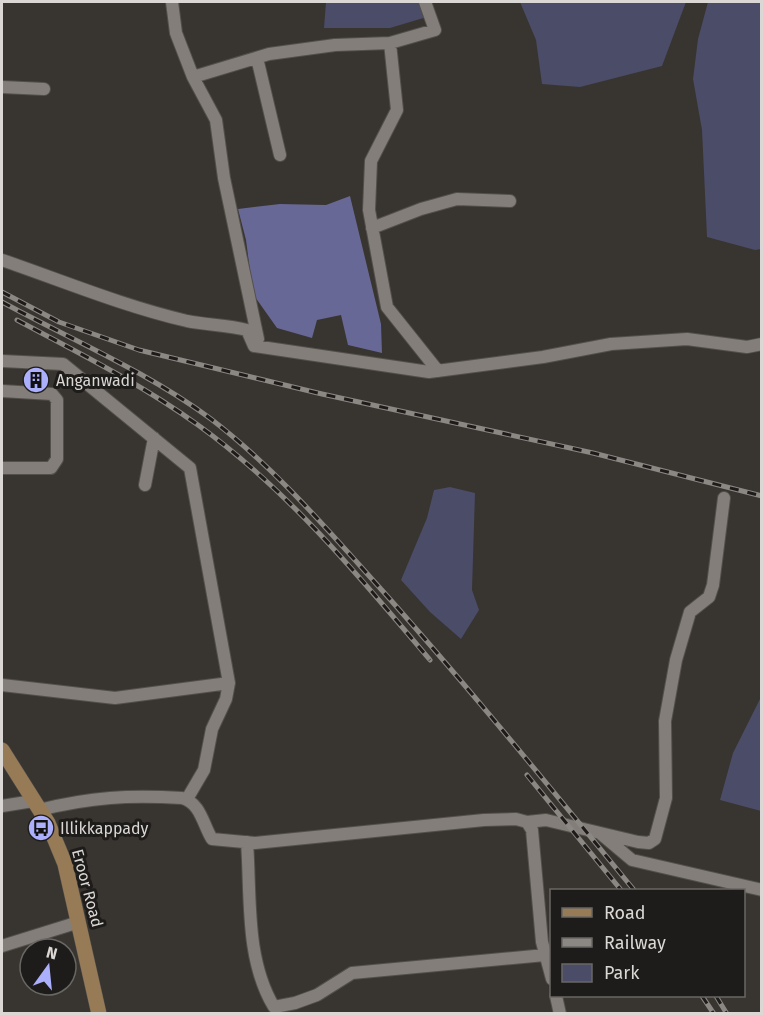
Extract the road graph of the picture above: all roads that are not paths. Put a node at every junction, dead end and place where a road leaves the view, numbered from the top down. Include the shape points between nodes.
1 (172, 2) edge
2 (425, 2) edge
3 (390, 43) junction
4 (256, 57) junction
5 (193, 77) junction
6 (2, 87) edge
7 (44, 89) dead end
8 (280, 155) dead end
9 (510, 201) dead end
10 (372, 228) junction
11 (2, 260) edge
12 (762, 344) edge
13 (261, 347) junction
14 (2, 361) edge
15 (438, 371) junction
16 (2, 392) edge
17 (154, 438) junction
18 (2, 468) edge
19 (145, 485) dead end
20 (724, 498) dead end
21 (230, 683) junction
22 (2, 685) edge
23 (2, 750) edge
24 (187, 799) junction
25 (2, 806) edge
26 (36, 806) junction
27 (527, 822) junction
28 (598, 831) junction
29 (247, 842) junction
30 (762, 890) edge
31 (79, 922) junction
32 (2, 946) edge
33 (546, 955) junction
34 (550, 971) edge
35 (556, 997) edge
36 (99, 1014) edge
37 (560, 1014) edge

1 - 5 street via 176,33
2 - 3 street via 435,30
3 - 4 street via 335,45
3 - 10 street via 397,110 371,161
4 - 5 street
4 - 8 street
5 - 13 street via 216,120 226,189
6 - 7 street
9 - 10 street via 457,199
10 - 15 street via 387,307
11 - 13 street via 127,304 190,321 247,330 254,346
12 - 15 street via 747,347 687,339 611,344
13 - 15 street
14 - 17 street via 63,364
16 - 18 street via 52,394 57,399 57,459 51,468
17 - 19 street
17 - 21 street via 190,468
20 - 28 street via 713,585 709,597 690,612 676,660 665,721 666,798 655,839 638,842
21 - 22 street via 115,698
21 - 24 street via 212,729 204,770
23 - 26 main road, Eroor Road
24 - 26 street via 124,796
24 - 29 street via 203,817 212,839
25 - 26 street
26 - 31 main road, Eroor Road via 65,864
27 - 28 street via 546,820
27 - 29 street via 484,820
27 - 33 street via 532,830
28 - 30 street via 632,860
29 - 33 street via 254,954 263,989 274,1007 317,995 352,973
31 - 32 street
31 - 36 main road, Eroor Road
33 - 34 street
35 - 37 street

